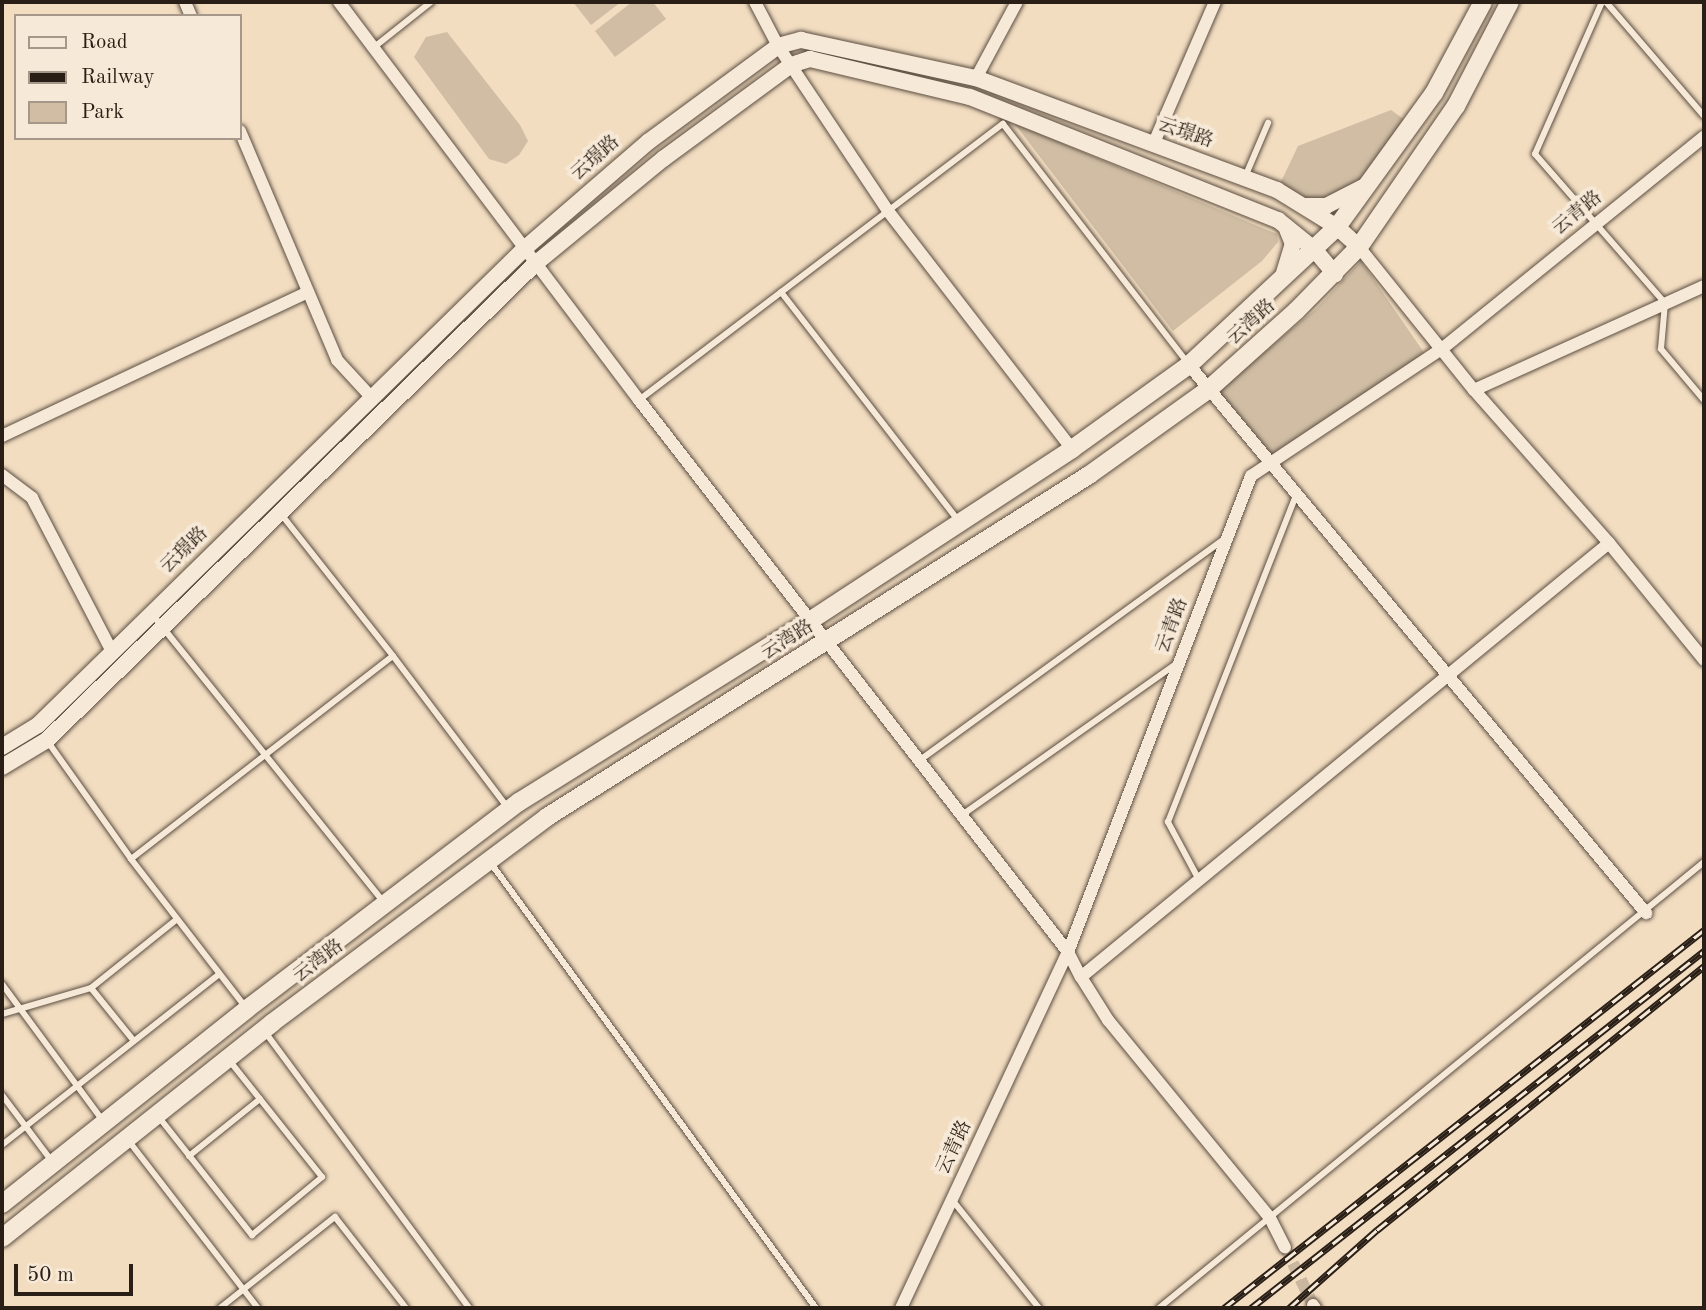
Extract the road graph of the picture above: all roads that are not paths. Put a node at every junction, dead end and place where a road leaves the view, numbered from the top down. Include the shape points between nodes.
1 (339, 2) edge
2 (431, 2) edge
3 (755, 2) edge
4 (1017, 2) edge
5 (1483, 2) edge
6 (1510, 2) edge
7 (1604, 2) edge
8 (1211, 3) edge
9 (778, 46) junction
10 (373, 48) junction
11 (791, 65) junction
12 (976, 78) junction
13 (1704, 116) edge
14 (1268, 123) dead end
15 (242, 136) edge
16 (1704, 137) edge
17 (1153, 145) junction
18 (1245, 177) junction
19 (1369, 183) junction
20 (1304, 206) junction
21 (888, 211) junction
22 (1596, 225) junction
23 (1286, 226) junction
24 (1337, 227) junction
25 (1359, 247) junction
26 (524, 249) junction
27 (1314, 249) junction
28 (535, 264) junction
29 (1335, 274) junction
30 (1279, 284) junction
31 (1704, 286) edge
32 (308, 292) junction
33 (781, 292) junction
34 (1665, 303) junction
35 (1443, 348) junction
36 (1189, 365) junction
37 (1209, 388) junction
38 (1474, 390) junction
39 (372, 398) junction
40 (639, 400) junction
41 (1704, 400) edge
42 (2, 436) edge
43 (1072, 449) junction
44 (1272, 463) junction
45 (2, 475) edge
46 (1297, 493) junction
47 (269, 499) junction
48 (280, 512) junction
49 (960, 522) junction
50 (1228, 536) junction
51 (1609, 543) junction
52 (157, 620) junction
53 (811, 620) junction
54 (827, 641) junction
55 (112, 652) junction
56 (393, 656) junction
57 (1704, 660) edge
58 (1180, 662) junction
59 (1448, 674) junction
60 (38, 725) junction
61 (47, 740) junction
62 (3, 744) edge
63 (265, 755) junction
64 (919, 760) junction
65 (2, 767) edge
66 (510, 810) junction
67 (962, 815) junction
68 (131, 859) junction
69 (489, 861) junction
70 (1704, 862) edge
71 (1198, 878) junction
72 (386, 905) junction
73 (1646, 912) junction
74 (177, 919) junction
75 (1068, 951) junction
76 (219, 974) junction
77 (1081, 977) junction
78 (2, 984) edge
79 (91, 988) junction
80 (20, 1009) junction
81 (247, 1009) junction
82 (2, 1014) edge
83 (264, 1030) junction
84 (134, 1041) junction
85 (228, 1058) junction
86 (77, 1086) junction
87 (2, 1095) edge
88 (260, 1099) junction
89 (157, 1115) junction
90 (103, 1121) junction
91 (26, 1126) junction
92 (127, 1139) junction
93 (2, 1145) edge
94 (189, 1156) junction
95 (54, 1163) junction
96 (952, 1200) junction
97 (2, 1204) edge
98 (1270, 1218) junction
99 (2, 1238) edge
100 (1285, 1247) tunnel mouth
101 (244, 1290) junction
102 (220, 1308) edge
103 (258, 1308) edge
104 (406, 1308) edge
105 (469, 1308) edge
106 (816, 1308) edge
107 (901, 1308) edge
108 (1039, 1308) edge
109 (1158, 1308) edge

1 - 10 street
2 - 10 lane
3 - 9 street
4 - 12 street
5 - 19 main road, 云湾路 via 1434,93
6 - 25 main road, 云湾路 via 1457,106
7 - 13 lane
7 - 22 lane via 1535,154
8 - 17 street
9 - 11 street
9 - 12 street, 云璟路 via 801,40
9 - 26 street, 云璟路 via 648,142
10 - 26 street
11 - 21 street
11 - 23 street via 810,59 970,97
11 - 28 street, 云璟路 via 663,159
12 - 17 street, 云璟路
14 - 18 lane
15 - 32 street
16 - 22 street, 云青路
17 - 18 street, 云璟路
18 - 20 street, 云璟路
19 - 20 street via 1326,206
19 - 24 main road, 云湾路
20 - 24 street, 云璟路
21 - 33 lane
21 - 36 lane via 1003,124
21 - 43 street
22 - 34 lane
22 - 35 street, 云青路
23 - 27 street
23 - 30 street via 1293,244
24 - 25 street, 云璟路
24 - 27 main road, 云湾路
25 - 29 main road, 云湾路
25 - 35 street
26 - 28 street
26 - 39 street, 云璟路
27 - 29 street
27 - 30 main road, 云湾路
28 - 40 street
28 - 48 street, 云璟路
29 - 37 main road, 云湾路
30 - 36 main road, 云湾路
31 - 34 street
32 - 39 street via 337,360
32 - 42 street
33 - 40 lane
33 - 49 lane
34 - 38 street
34 - 41 lane via 1661,349
35 - 38 street
35 - 44 street, 云青路
36 - 37 street
36 - 43 main road, 云湾路
37 - 44 street
37 - 54 main road, 云湾路 via 1089,475
38 - 51 street
39 - 47 street, 云璟路
40 - 53 street
43 - 49 main road, 云湾路
44 - 46 street
44 - 50 street, 云青路 via 1251,476
45 - 55 street via 32,498
46 - 59 street
46 - 71 lane via 1168,822
47 - 48 lane
47 - 52 street, 云璟路
48 - 52 street, 云璟路
48 - 56 lane
49 - 53 main road, 云湾路
50 - 58 street, 云青路
50 - 64 lane
51 - 57 street
51 - 59 street
52 - 55 street, 云璟路
52 - 61 street, 云璟路
52 - 63 lane
53 - 54 street
53 - 66 main road, 云湾路
54 - 64 street
54 - 69 main road, 云湾路 via 547,817
55 - 60 street, 云璟路
56 - 63 lane
56 - 66 lane
58 - 67 lane
58 - 75 street, 云青路
59 - 71 street
59 - 73 street
60 - 61 lane
60 - 62 street, 云璟路
61 - 65 street, 云璟路
61 - 68 lane
63 - 68 lane
63 - 72 lane
64 - 67 street
66 - 72 main road, 云湾路
67 - 75 street
68 - 74 lane
69 - 83 main road, 云湾路
69 - 106 lane
70 - 73 lane
71 - 77 street
72 - 81 main road, 云湾路
73 - 98 lane
74 - 76 lane
74 - 79 lane
75 - 77 street
75 - 96 street, 云青路
76 - 81 lane
76 - 84 lane
77 - 98 street via 1108,1020
78 - 80 lane
79 - 80 lane
79 - 84 lane
80 - 82 lane
80 - 86 lane
81 - 90 main road, 云湾路
83 - 85 main road, 云湾路
83 - 105 lane
84 - 86 lane
85 - 88 lane
85 - 89 main road, 云湾路
86 - 90 lane
86 - 91 lane
87 - 91 lane
88 - 94 lane
88 - 94 lane via 322,1177 252,1235
89 - 92 main road, 云湾路
89 - 94 lane
90 - 95 main road, 云湾路
91 - 93 lane
91 - 95 lane
92 - 99 main road, 云湾路
92 - 101 lane
95 - 97 main road, 云湾路
96 - 107 street, 云青路
96 - 108 lane
98 - 100 street
98 - 109 lane
101 - 102 lane
101 - 103 lane
101 - 104 lane via 335,1217

